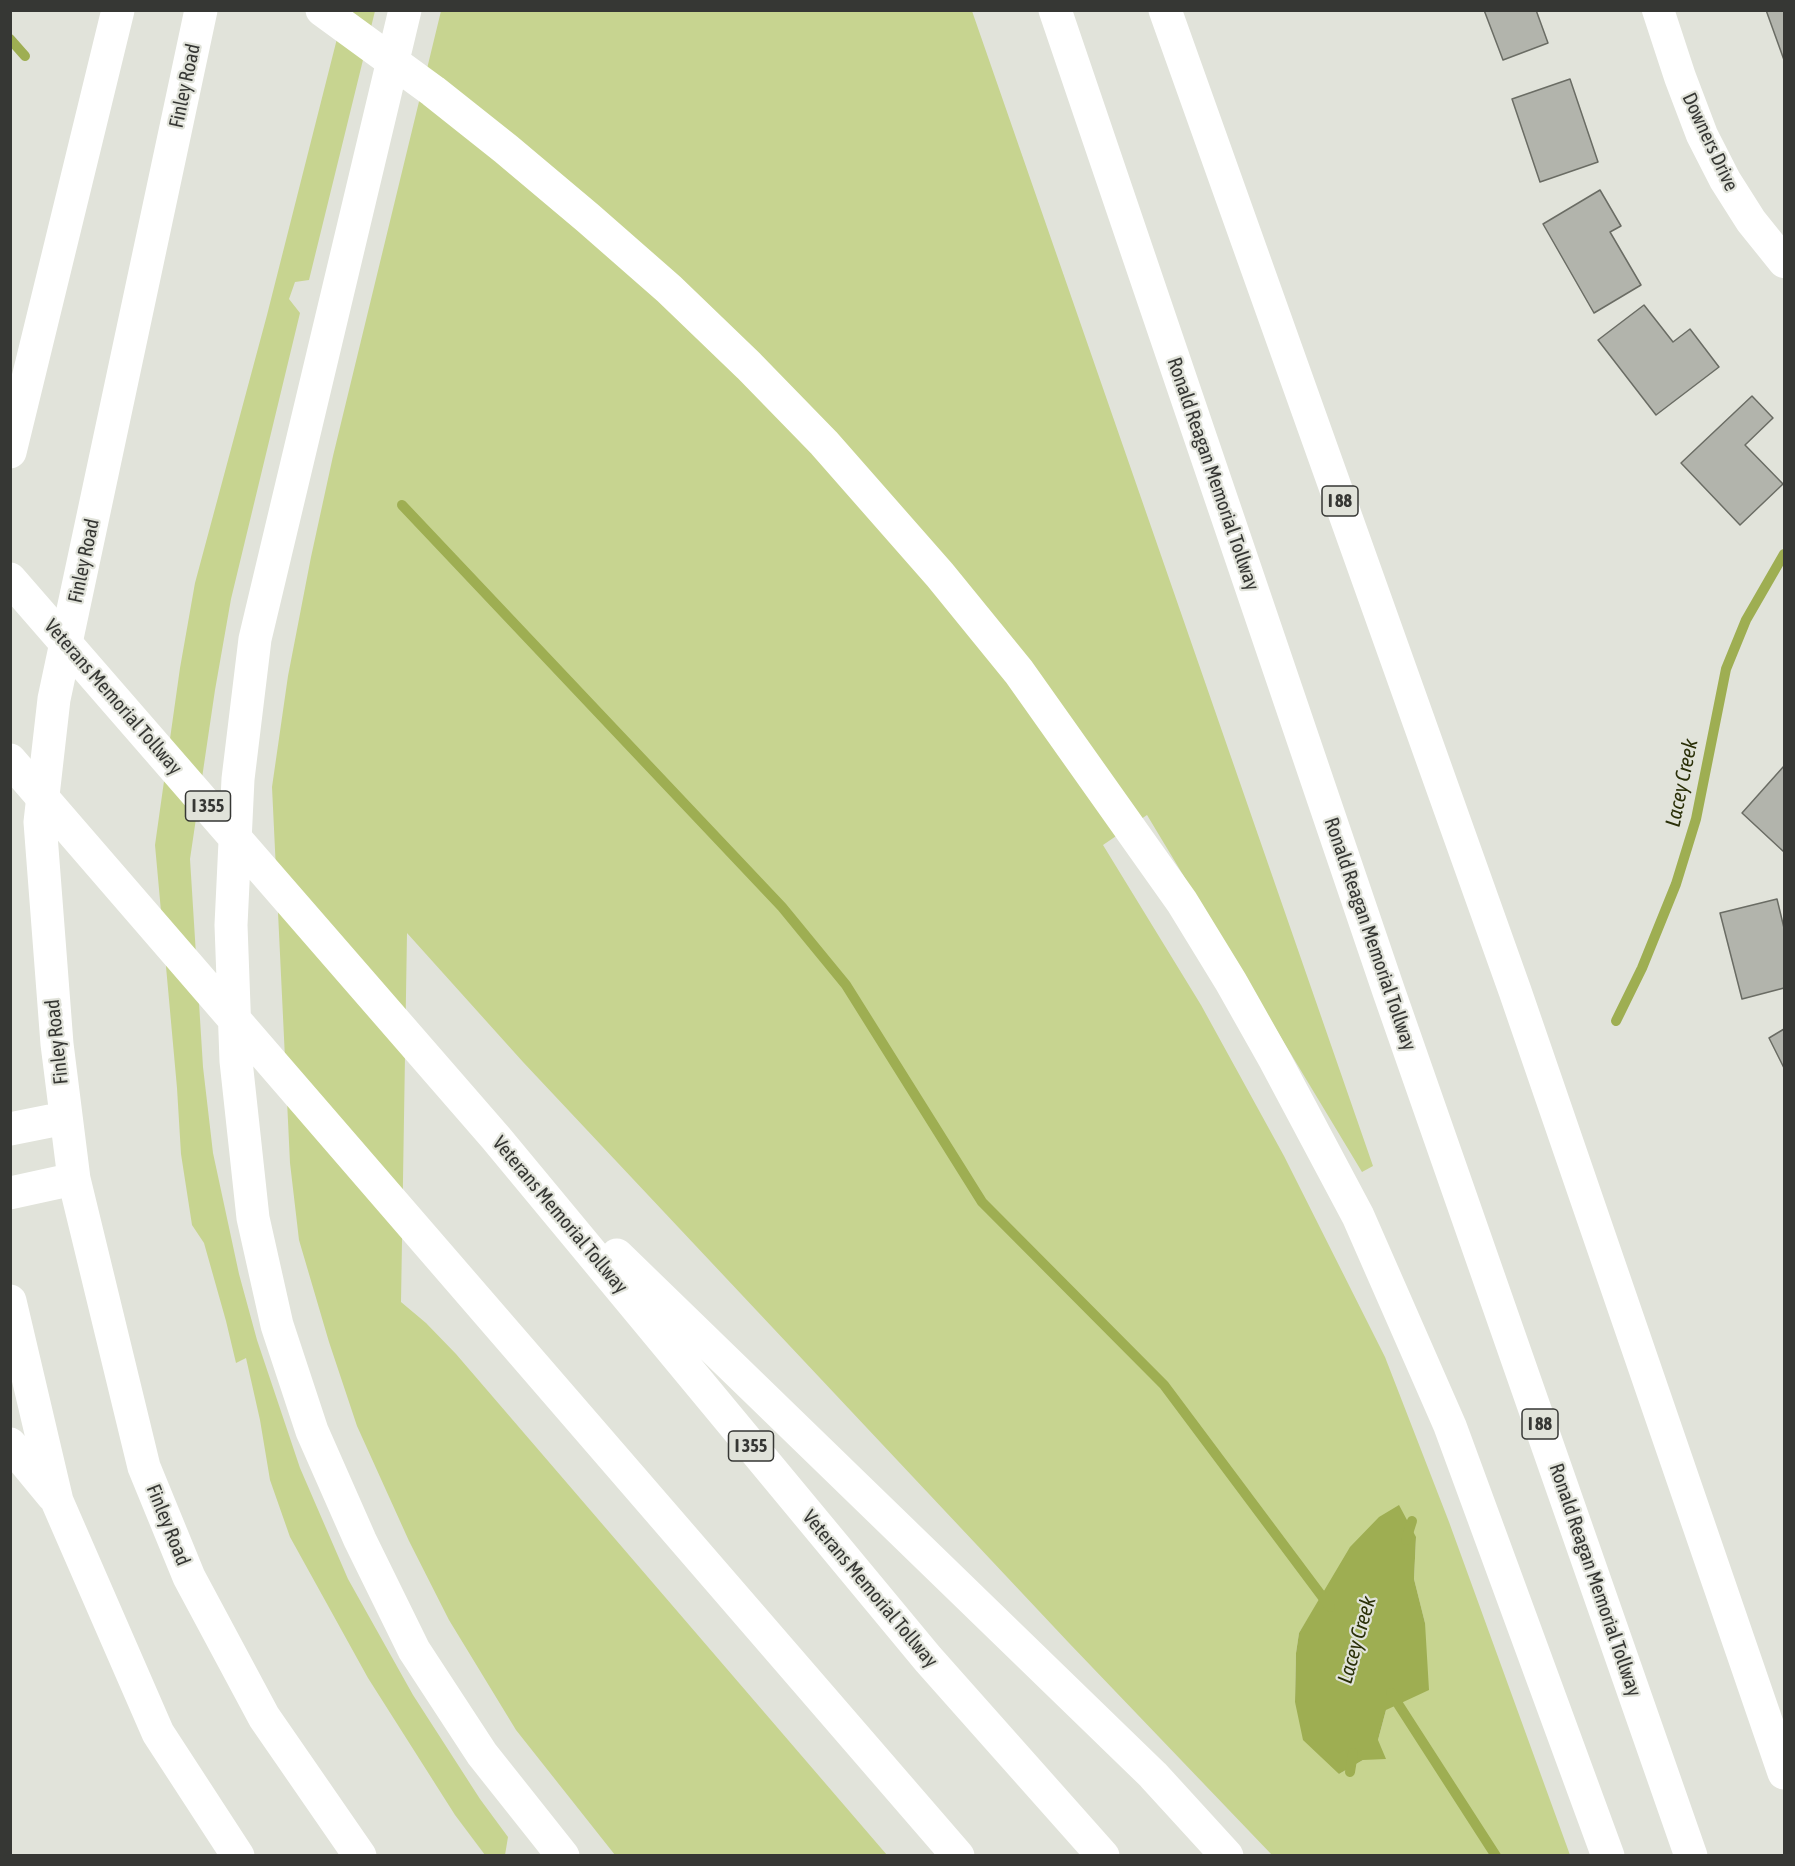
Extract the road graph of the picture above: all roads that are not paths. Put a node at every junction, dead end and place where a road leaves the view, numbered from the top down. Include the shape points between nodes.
1 (118, 10) edge
2 (201, 10) edge
3 (322, 10) edge
4 (405, 10) edge
5 (1054, 10) edge
6 (1165, 10) edge
7 (1658, 10) edge
8 (1785, 262) edge
9 (10, 452) edge
10 (10, 579) edge
11 (10, 760) edge
12 (65, 1118) junction
13 (10, 1129) edge
14 (496, 1138) junction
15 (74, 1179) junction
16 (10, 1193) edge
17 (10, 1301) edge
18 (10, 1444) edge
19 (57, 1502) junction
20 (1785, 1773) edge
21 (237, 1856) edge
22 (360, 1856) edge
23 (563, 1856) edge
24 (958, 1856) edge
25 (1103, 1856) edge
26 (1227, 1856) edge
27 (1608, 1856) edge
28 (1691, 1856) edge

1 - 9 main road
2 - 12 main road, Finley Road via 54,699 40,822
3 - 27 main road via 433,91 588,218 669,290 832,451 1019,672 1182,902 1275,1060 1358,1216 1450,1426
4 - 23 main road via 255,639 238,778 233,880 236,1061 253,1218 277,1325 312,1431 414,1650 482,1754
5 - 28 main road, Ronald Reagan Memorial Tollway / I 88 via 1389,992
6 - 20 main road, I 88 via 1515,991
7 - 8 street, Downers Drive via 1702,135 1751,221
10 - 14 main road, Veterans Memorial Tollway / I 355
11 - 24 main road
12 - 13 main road
12 - 15 main road, Finley Road
14 - 25 main road, Veterans Memorial Tollway / I 355 via 928,1659
14 - 26 main road via 1144,1766
15 - 16 main road
15 - 22 main road, Finley Road via 144,1467 189,1577 264,1717
17 - 19 main road
18 - 19 main road
19 - 21 main road via 158,1733

